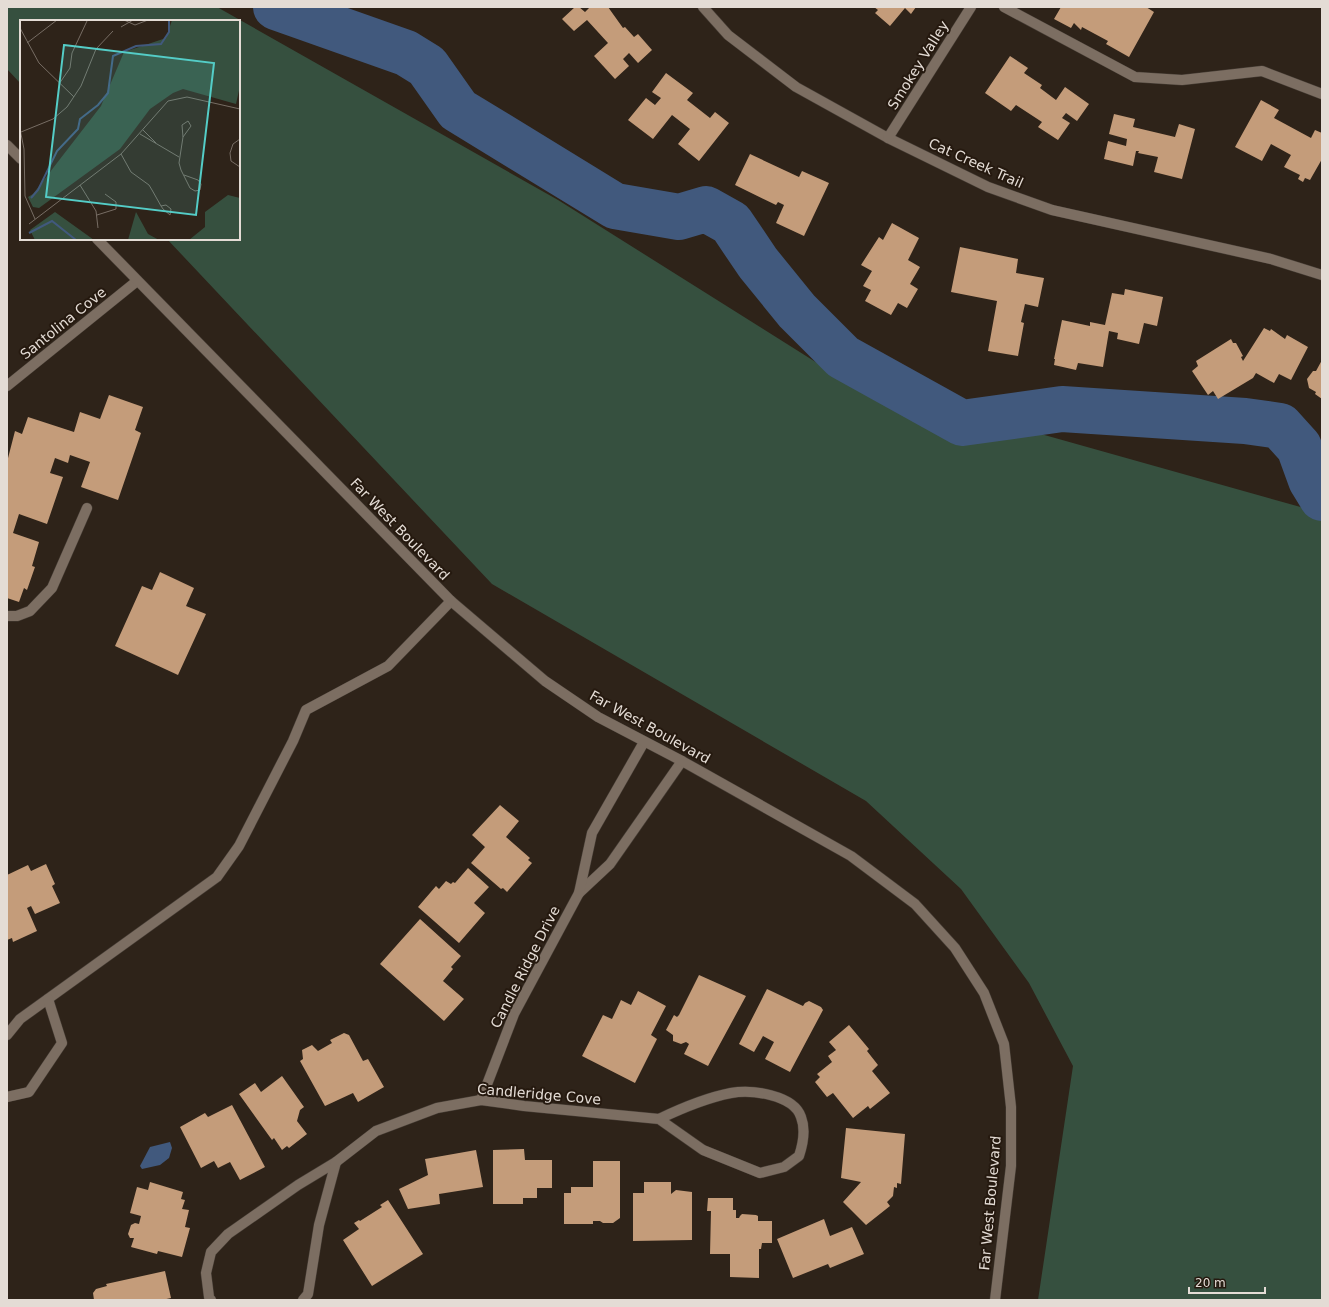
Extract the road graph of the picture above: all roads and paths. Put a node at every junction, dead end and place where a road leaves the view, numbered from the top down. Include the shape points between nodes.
1 (703, 7) edge
2 (971, 7) edge
3 (1004, 7) edge
4 (1322, 94) edge
5 (888, 138) junction
6 (7, 145) edge
7 (20, 158) edge
8 (98, 240) edge
9 (1322, 275) edge
10 (137, 281) junction
11 (7, 386) edge
12 (87, 508) dead end
13 (451, 601) junction
14 (7, 616) edge
15 (644, 742) junction
16 (682, 761) junction
17 (579, 893) junction
18 (48, 998) junction
19 (7, 1035) edge
20 (7, 1097) edge
21 (481, 1100) junction
22 (659, 1119) junction
23 (336, 1162) junction
24 (211, 1300) edge
25 (303, 1300) edge
26 (995, 1300) edge

1 - 5 street, Cat Creek Trail via 728,35 796,87
2 - 5 street, Smokey Valley
3 - 4 street via 1136,77 1182,80 1262,71
5 - 9 street, Cat Creek Trail via 988,187 1052,210 1271,259
6 - 7 street
8 - 10 street, Far West Boulevard
10 - 11 street, Santolina Cove
10 - 13 street, Far West Boulevard
12 - 14 street via 52,588 30,611 17,616
13 - 15 street, Far West Boulevard via 545,682 598,717
13 - 18 street via 388,666 306,710 293,741 239,846 217,877
15 - 16 street, Far West Boulevard
15 - 17 street, Candle Ridge Drive via 592,833
16 - 17 street, Candle Ridge Drive via 610,864
16 - 26 street, Far West Boulevard via 851,856 915,904 955,948 984,994 1004,1044 1011,1107 1011,1166
17 - 21 street, Candle Ridge Drive via 514,1014
18 - 19 street via 20,1019
18 - 20 street via 62,1042 29,1092
21 - 22 street, Candleridge Cove
21 - 23 street, Candleridge Cove via 436,1108 376,1131
22 - 22 street, Candleridge Cove via 688,1105 732,1092 763,1093 787,1100 801,1116 804,1140 799,1156 784,1167 760,1173 703,1150
23 - 24 street, Candleridge Cove via 228,1234 211,1252 206,1273
23 - 25 street via 319,1225 308,1294

